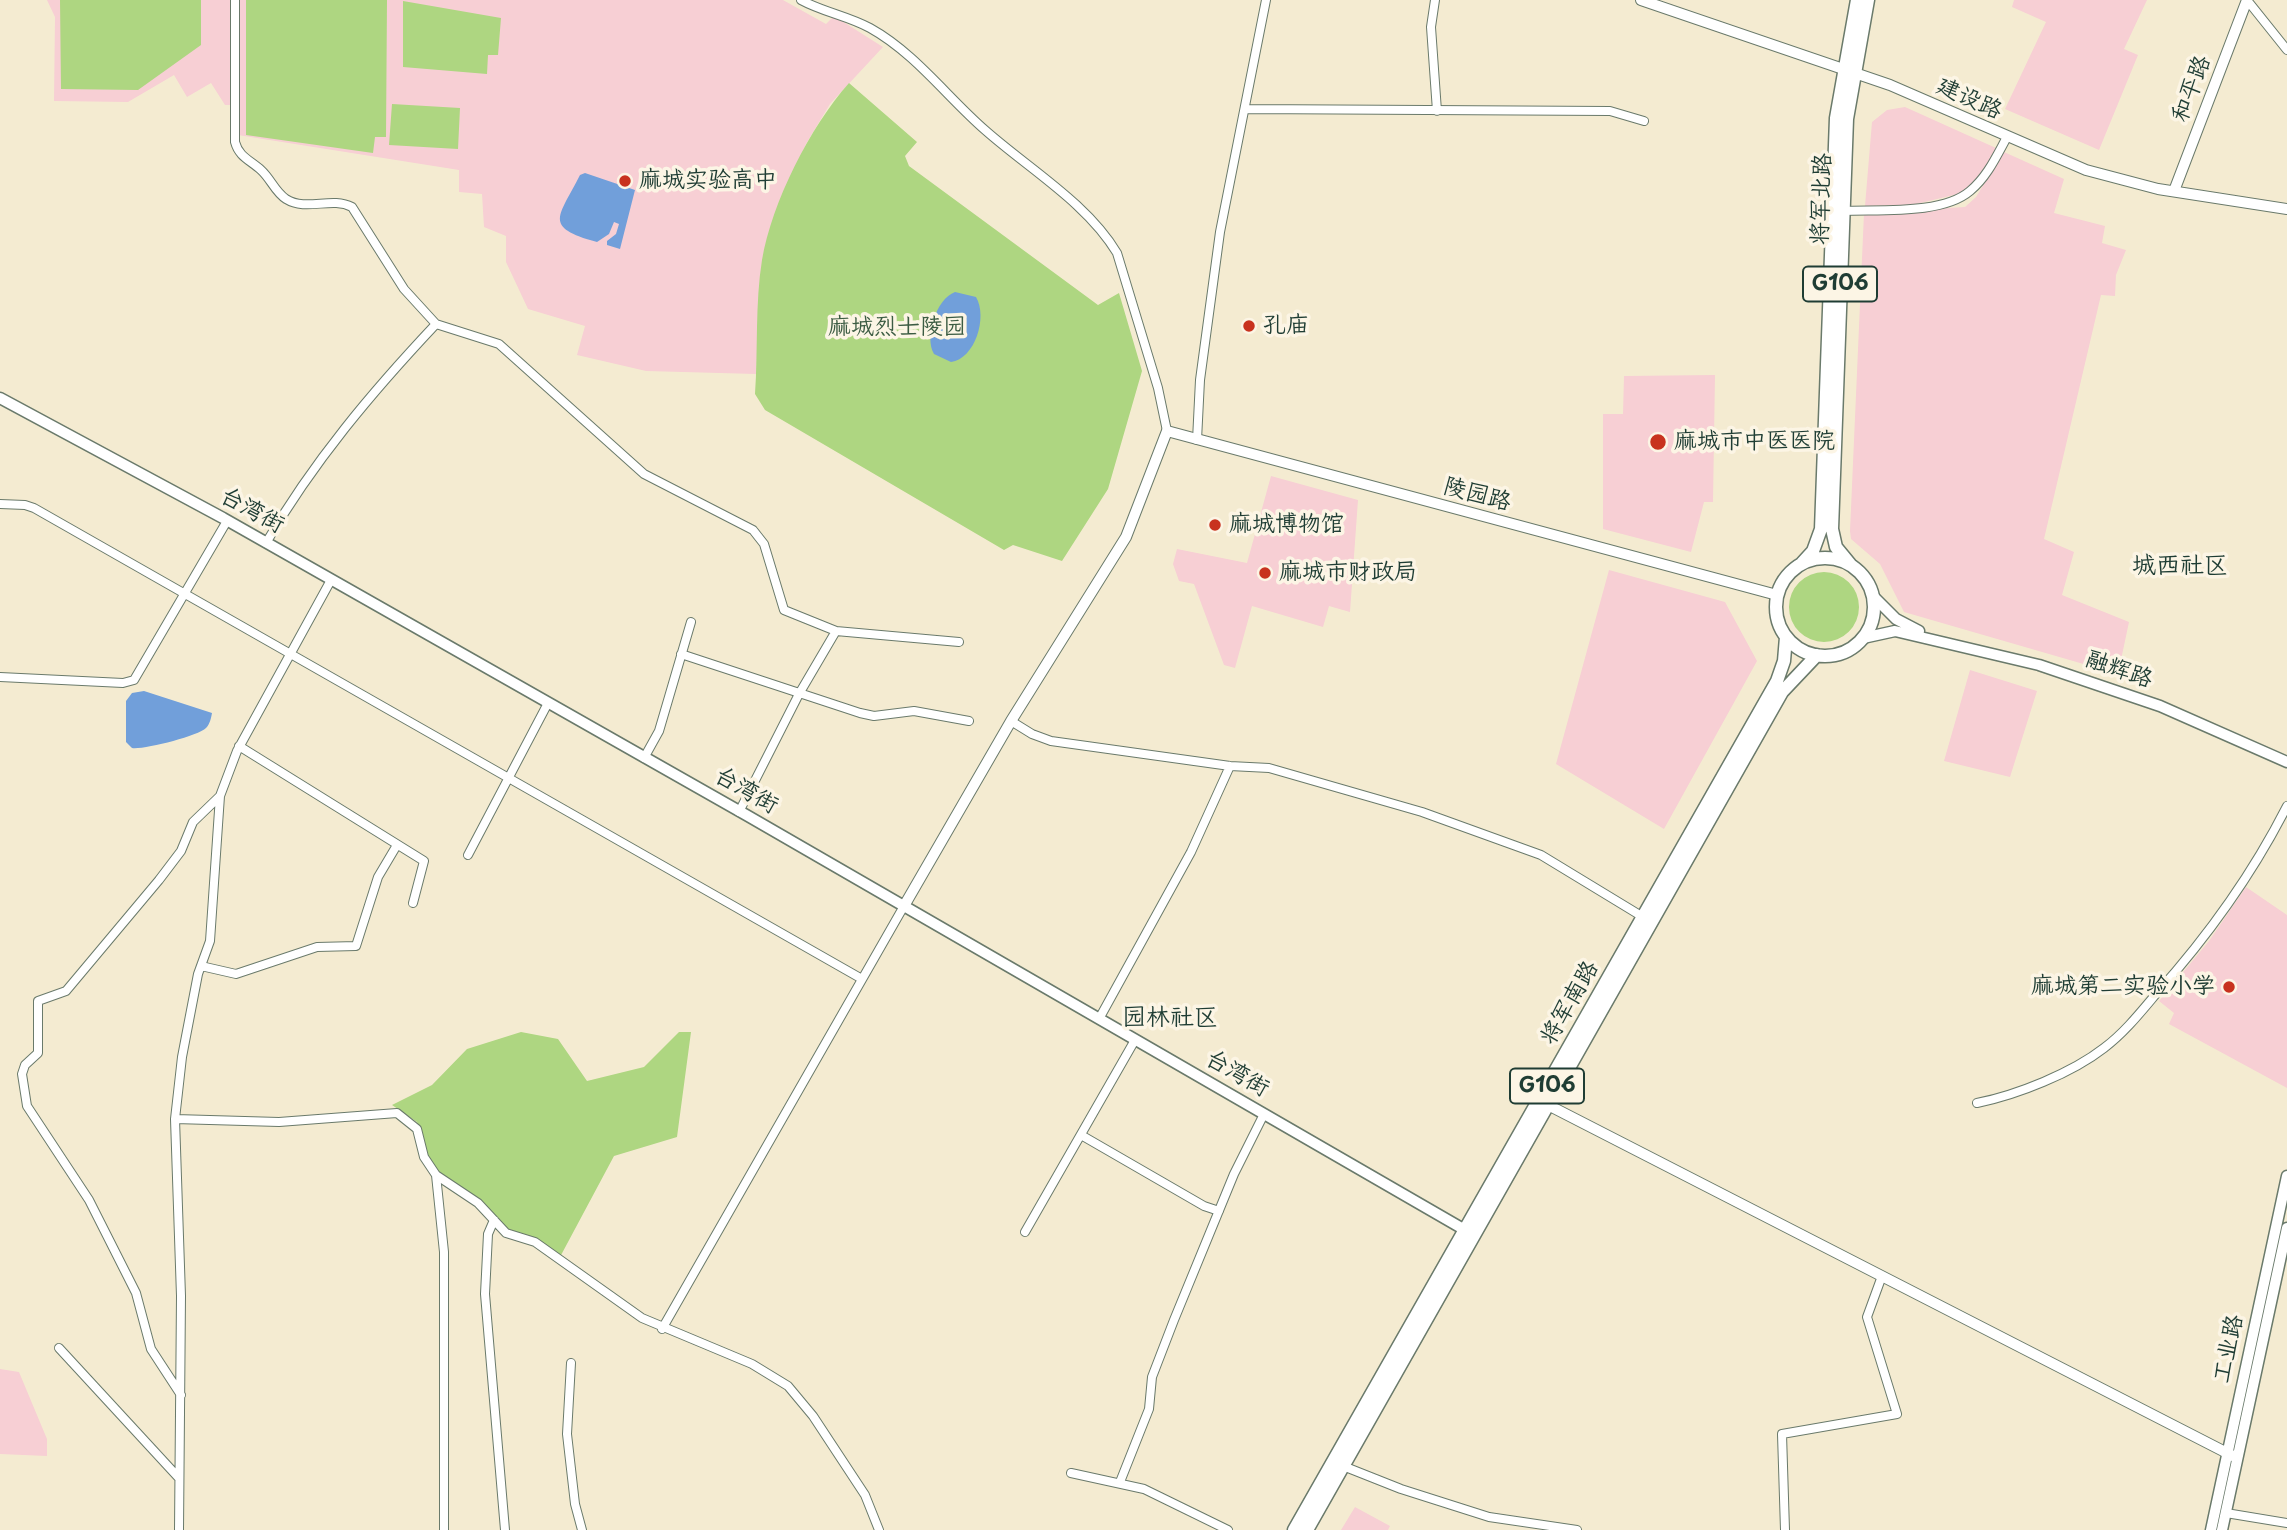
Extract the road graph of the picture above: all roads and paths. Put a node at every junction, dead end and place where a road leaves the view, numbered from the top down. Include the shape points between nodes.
1 (234, 0) edge
2 (801, 0) edge
3 (1266, 0) edge
4 (1435, 0) edge
5 (1641, 0) edge
6 (1857, 0) edge
7 (1868, 0) edge
8 (2247, 0) edge
9 (814, 3) edge
10 (2287, 50) edge
11 (1849, 71) junction
12 (1245, 109) junction
13 (1437, 111) junction
14 (1644, 121) dead end
15 (2007, 137) junction
16 (2174, 191) junction
17 (2287, 209) edge
18 (1842, 211) junction
19 (436, 324) junction
20 (0, 398) edge
21 (1167, 431) junction
22 (1197, 440) junction
23 (0, 504) edge
24 (227, 521) junction
25 (266, 543) junction
26 (1802, 563) junction
27 (1850, 564) junction
28 (331, 580) junction
29 (185, 595) junction
30 (1777, 595) junction
31 (1874, 597) junction
32 (691, 622) dead end
33 (836, 631) junction
34 (1931, 637) junction
35 (1786, 638) junction
36 (1863, 638) junction
37 (959, 642) dead end
38 (290, 654) junction
39 (681, 654) junction
40 (1817, 655) junction
41 (0, 677) edge
42 (799, 694) junction
43 (548, 703) junction
44 (969, 721) dead end
45 (1011, 721) junction
46 (239, 747) junction
47 (644, 758) junction
48 (2287, 762) edge
49 (1230, 765) junction
50 (508, 779) junction
51 (220, 796) junction
52 (2287, 806) edge
53 (739, 811) junction
54 (397, 845) junction
55 (468, 855) dead end
56 (413, 903) dead end
57 (904, 906) junction
58 (1643, 917) junction
59 (201, 966) junction
60 (862, 979) junction
61 (1099, 1019) junction
62 (1135, 1040) junction
63 (1977, 1103) dead end
64 (1548, 1105) junction
65 (1264, 1114) junction
66 (175, 1119) junction
67 (1081, 1135) junction
68 (436, 1175) junction
69 (2287, 1176) edge
70 (1219, 1211) junction
71 (494, 1220) junction
72 (2287, 1228) edge
73 (1465, 1230) junction
74 (1025, 1233) dead end
75 (1882, 1276) junction
76 (662, 1329) junction
77 (59, 1348) dead end
78 (571, 1363) dead end
79 (182, 1395) junction
80 (2233, 1456) junction
81 (1343, 1466) junction
82 (1071, 1473) dead end
83 (178, 1477) junction
84 (1120, 1482) junction
85 (2226, 1513) junction
86 (2287, 1523) edge
87 (179, 1530) edge
88 (444, 1530) edge
89 (505, 1530) edge
90 (582, 1530) edge
91 (879, 1530) edge
92 (1228, 1530) edge
93 (1294, 1530) edge
94 (1307, 1530) edge
95 (1577, 1530) edge
96 (1785, 1530) edge
97 (2211, 1530) edge
98 (2222, 1530) edge

1 - 19 street via 235,142 241,155 292,202 352,207 404,289
2 - 9 street
3 - 12 street
4 - 13 street via 1432,29
5 - 11 street, 建设路
6 - 11 highway, 将军北路 / G106
7 - 11 highway, 将军北路 / G106
8 - 10 street
8 - 16 street, 和平路
9 - 21 street via 895,44 1107,238 1125,278
11 - 15 street, 建设路
11 - 18 highway, 将军北路 / G106
11 - 26 highway, 将军北路 / G106 via 1836,118 1822,529
12 - 13 street
12 - 22 street via 1220,232 1200,380
13 - 14 street via 1610,111
15 - 16 street, 建设路 via 2086,170
15 - 18 street via 1988,172 1960,198 1933,206
16 - 17 street, 建设路
18 - 27 highway, 将军北路 / G106 via 1832,529 1836,547
19 - 25 street via 372,393 295,493
19 - 33 street via 499,344 644,474 753,530 764,544 783,610
20 - 24 main road, 台湾街
21 - 22 street, 陵园路
21 - 45 street via 1126,537
22 - 30 street, 陵园路
23 - 29 street via 34,508
24 - 25 main road, 台湾街
24 - 29 street
25 - 28 main road, 台湾街
26 - 27 highway via 1826,557
26 - 30 highway, G106 via 1788,573
27 - 31 highway, G106 via 1868,581
28 - 38 street
28 - 43 main road, 台湾街
29 - 38 street
29 - 41 street via 134,680
30 - 35 highway, G106 via 1776,613
31 - 34 main road via 1896,619
31 - 36 highway via 1872,622
32 - 39 street
33 - 37 street
33 - 42 street
34 - 36 main road via 1895,631
34 - 48 main road, 融辉路 via 2112,689
35 - 40 highway
35 - 58 highway, 将军南路 / G106 via 1777,681
36 - 40 highway via 1843,653
38 - 46 street
38 - 50 street
39 - 42 street
39 - 47 street via 659,731
40 - 64 highway, 将军南路 / G106 via 1782,692
42 - 44 street via 874,716 914,711
42 - 53 street
43 - 47 main road, 台湾街
43 - 50 street
45 - 49 street via 1051,741
45 - 57 street
46 - 51 street
46 - 54 street
47 - 53 main road, 台湾街
49 - 58 street via 1269,768 1513,843 1568,868
49 - 61 street via 1191,852
50 - 55 street
50 - 60 street
51 - 59 street via 210,941
51 - 79 street via 193,822 181,850 159,880 66,991 38,1001 38,1053 22,1074 29,1110 89,1199 136,1293 152,1349
52 - 63 street via 2221,917 2120,1035 2086,1060 2003,1098
53 - 57 main road, 台湾街
54 - 56 street via 424,861
54 - 59 street via 378,877 356,946 317,947 236,974
57 - 60 street
57 - 61 main road, 台湾街
58 - 73 highway, 将军南路 / G106
59 - 66 street
60 - 76 street
61 - 62 main road, 台湾街
62 - 65 main road, 台湾街
62 - 67 street
64 - 75 street
64 - 81 highway, 将军南路 / G106
65 - 70 street
65 - 73 main road, 台湾街
66 - 68 street via 279,1122 397,1113 416,1129 424,1157
66 - 79 street
67 - 70 street
67 - 74 street
68 - 71 street via 478,1203
68 - 88 street via 444,1252
69 - 80 main road, 工业路
70 - 84 street via 1152,1377 1149,1409
71 - 76 street via 506,1233 535,1242 571,1271
71 - 89 street via 488,1234 485,1294
72 - 80 main road, 工业路
73 - 93 highway, 将军南路 / G106
75 - 80 street
75 - 96 street via 1867,1317 1897,1414 1782,1434
76 - 91 street via 751,1364 788,1386 865,1495
77 - 83 street
78 - 90 street via 566,1434
79 - 83 street
80 - 85 main road, 工业路
80 - 97 main road, 工业路
81 - 94 highway, 将军南路 / G106
81 - 95 street via 1489,1517
82 - 84 street
83 - 87 street
84 - 92 street
85 - 86 street
85 - 98 main road, 工业路

